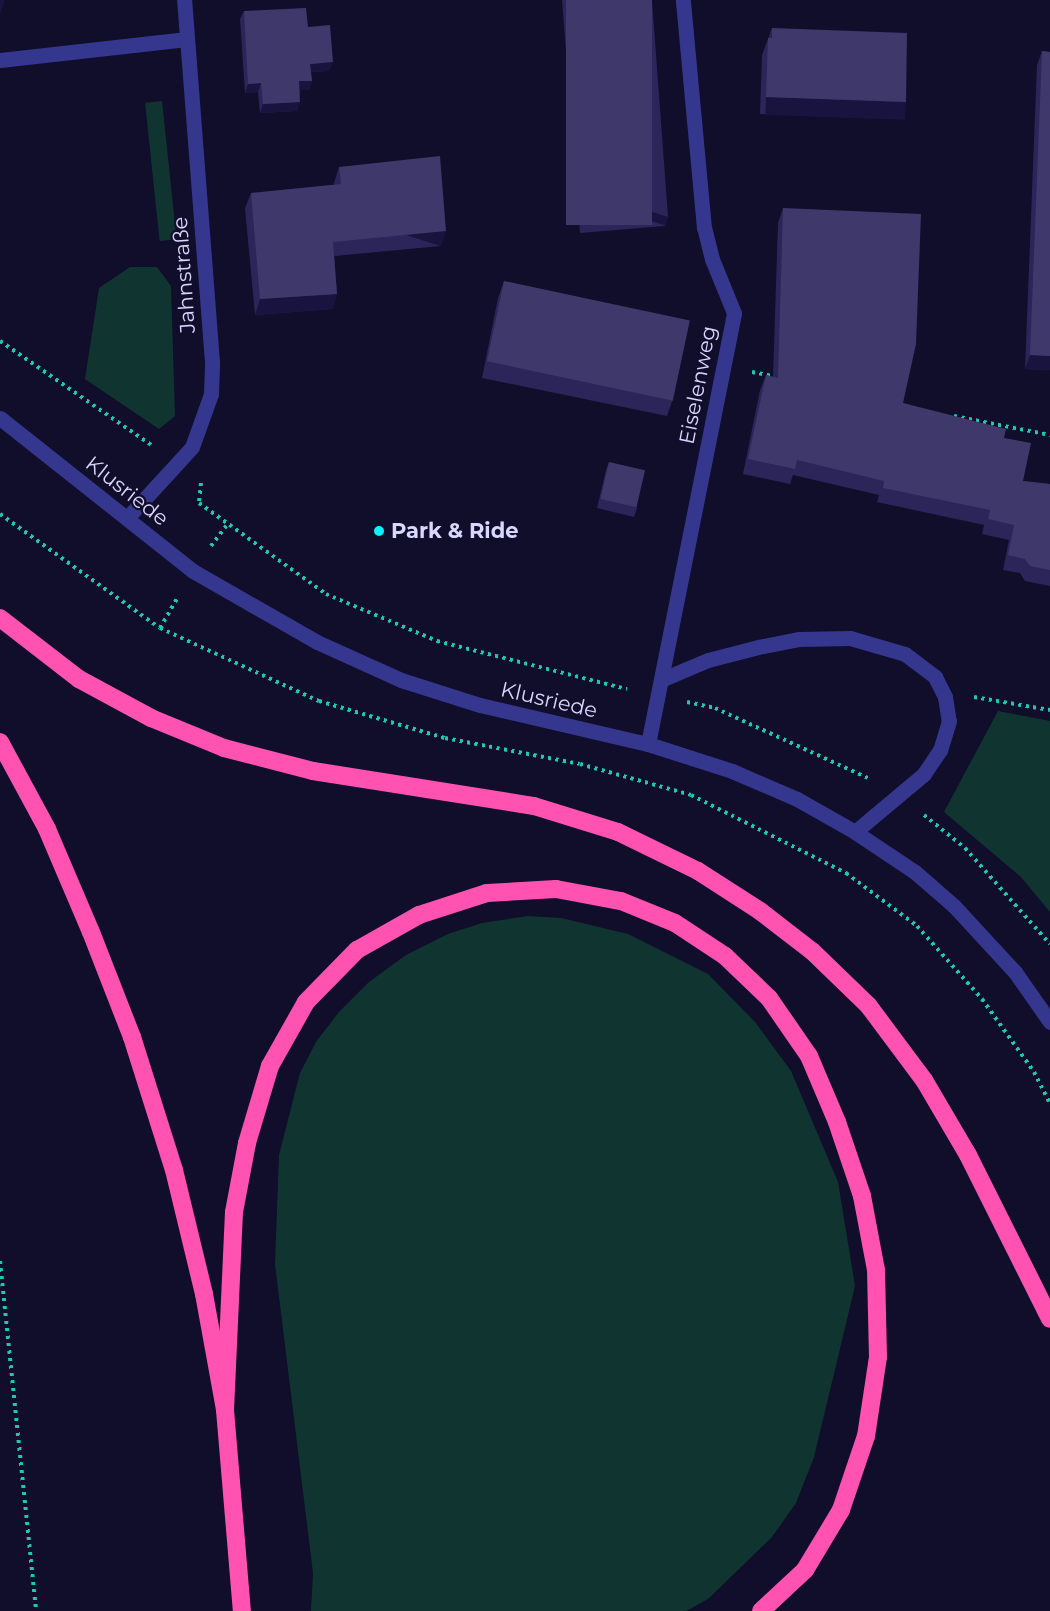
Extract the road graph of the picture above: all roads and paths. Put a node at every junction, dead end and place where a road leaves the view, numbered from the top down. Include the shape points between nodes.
1 (184, 0) edge
2 (683, 0) edge
3 (187, 39) junction
4 (0, 60) edge
5 (0, 341) edge
6 (722, 365) junction
7 (780, 378) edge
8 (941, 413) edge
9 (0, 418) edge
10 (0, 424) edge
11 (18, 432) junction
12 (1050, 435) edge
13 (179, 465) junction
14 (127, 518) junction
15 (0, 618) edge
16 (663, 679) junction
17 (660, 697) junction
18 (945, 698) junction
19 (1050, 710) edge
20 (0, 742) edge
21 (648, 744) junction
22 (855, 832) junction
23 (1050, 1022) edge
24 (0, 1261) edge
25 (1050, 1319) edge
26 (225, 1410) junction
27 (36, 1611) edge
28 (242, 1611) edge
29 (761, 1611) edge

1 - 3 street, Jahnstraße
2 - 6 street, Eiselenweg via 705,228 712,260 734,313
3 - 4 street
3 - 13 street, Jahnstraße via 212,362 211,394 203,425
5 - 13 path
6 - 7 path
6 - 16 street, Eiselenweg
8 - 12 path
9 - 11 street, Klusriede
10 - 11 street, Klusriede
11 - 14 street, Klusriede
13 - 14 street, Jahnstraße
13 - 17 path via 201,480 199,503 326,594 437,641
14 - 21 street, Klusriede via 193,571 255,609 401,680 480,705
15 - 25 highway via 79,679 151,718 224,747 314,771 534,806 618,832 698,871 760,911 812,951 868,1005 924,1080 968,1155
16 - 17 street, Eiselenweg
16 - 18 street via 708,660 758,647 799,639 850,638 905,654 935,677
17 - 21 street, Eiselenweg
18 - 19 path via 984,697
18 - 22 street via 949,721 940,750 924,774
20 - 26 highway via 47,829 132,1037 174,1170 204,1294
21 - 22 street, Klusriede via 732,771 797,799
22 - 23 street, Klusriede via 915,872 954,906 1015,972
24 - 27 path
26 - 28 highway
26 - 29 highway via 234,1212 247,1143 270,1066 306,1002 357,950 418,915 487,893 556,889 621,901 675,923 725,956 769,998 809,1056 837,1122 864,1206 876,1270 878,1357 866,1436 841,1510 805,1570

